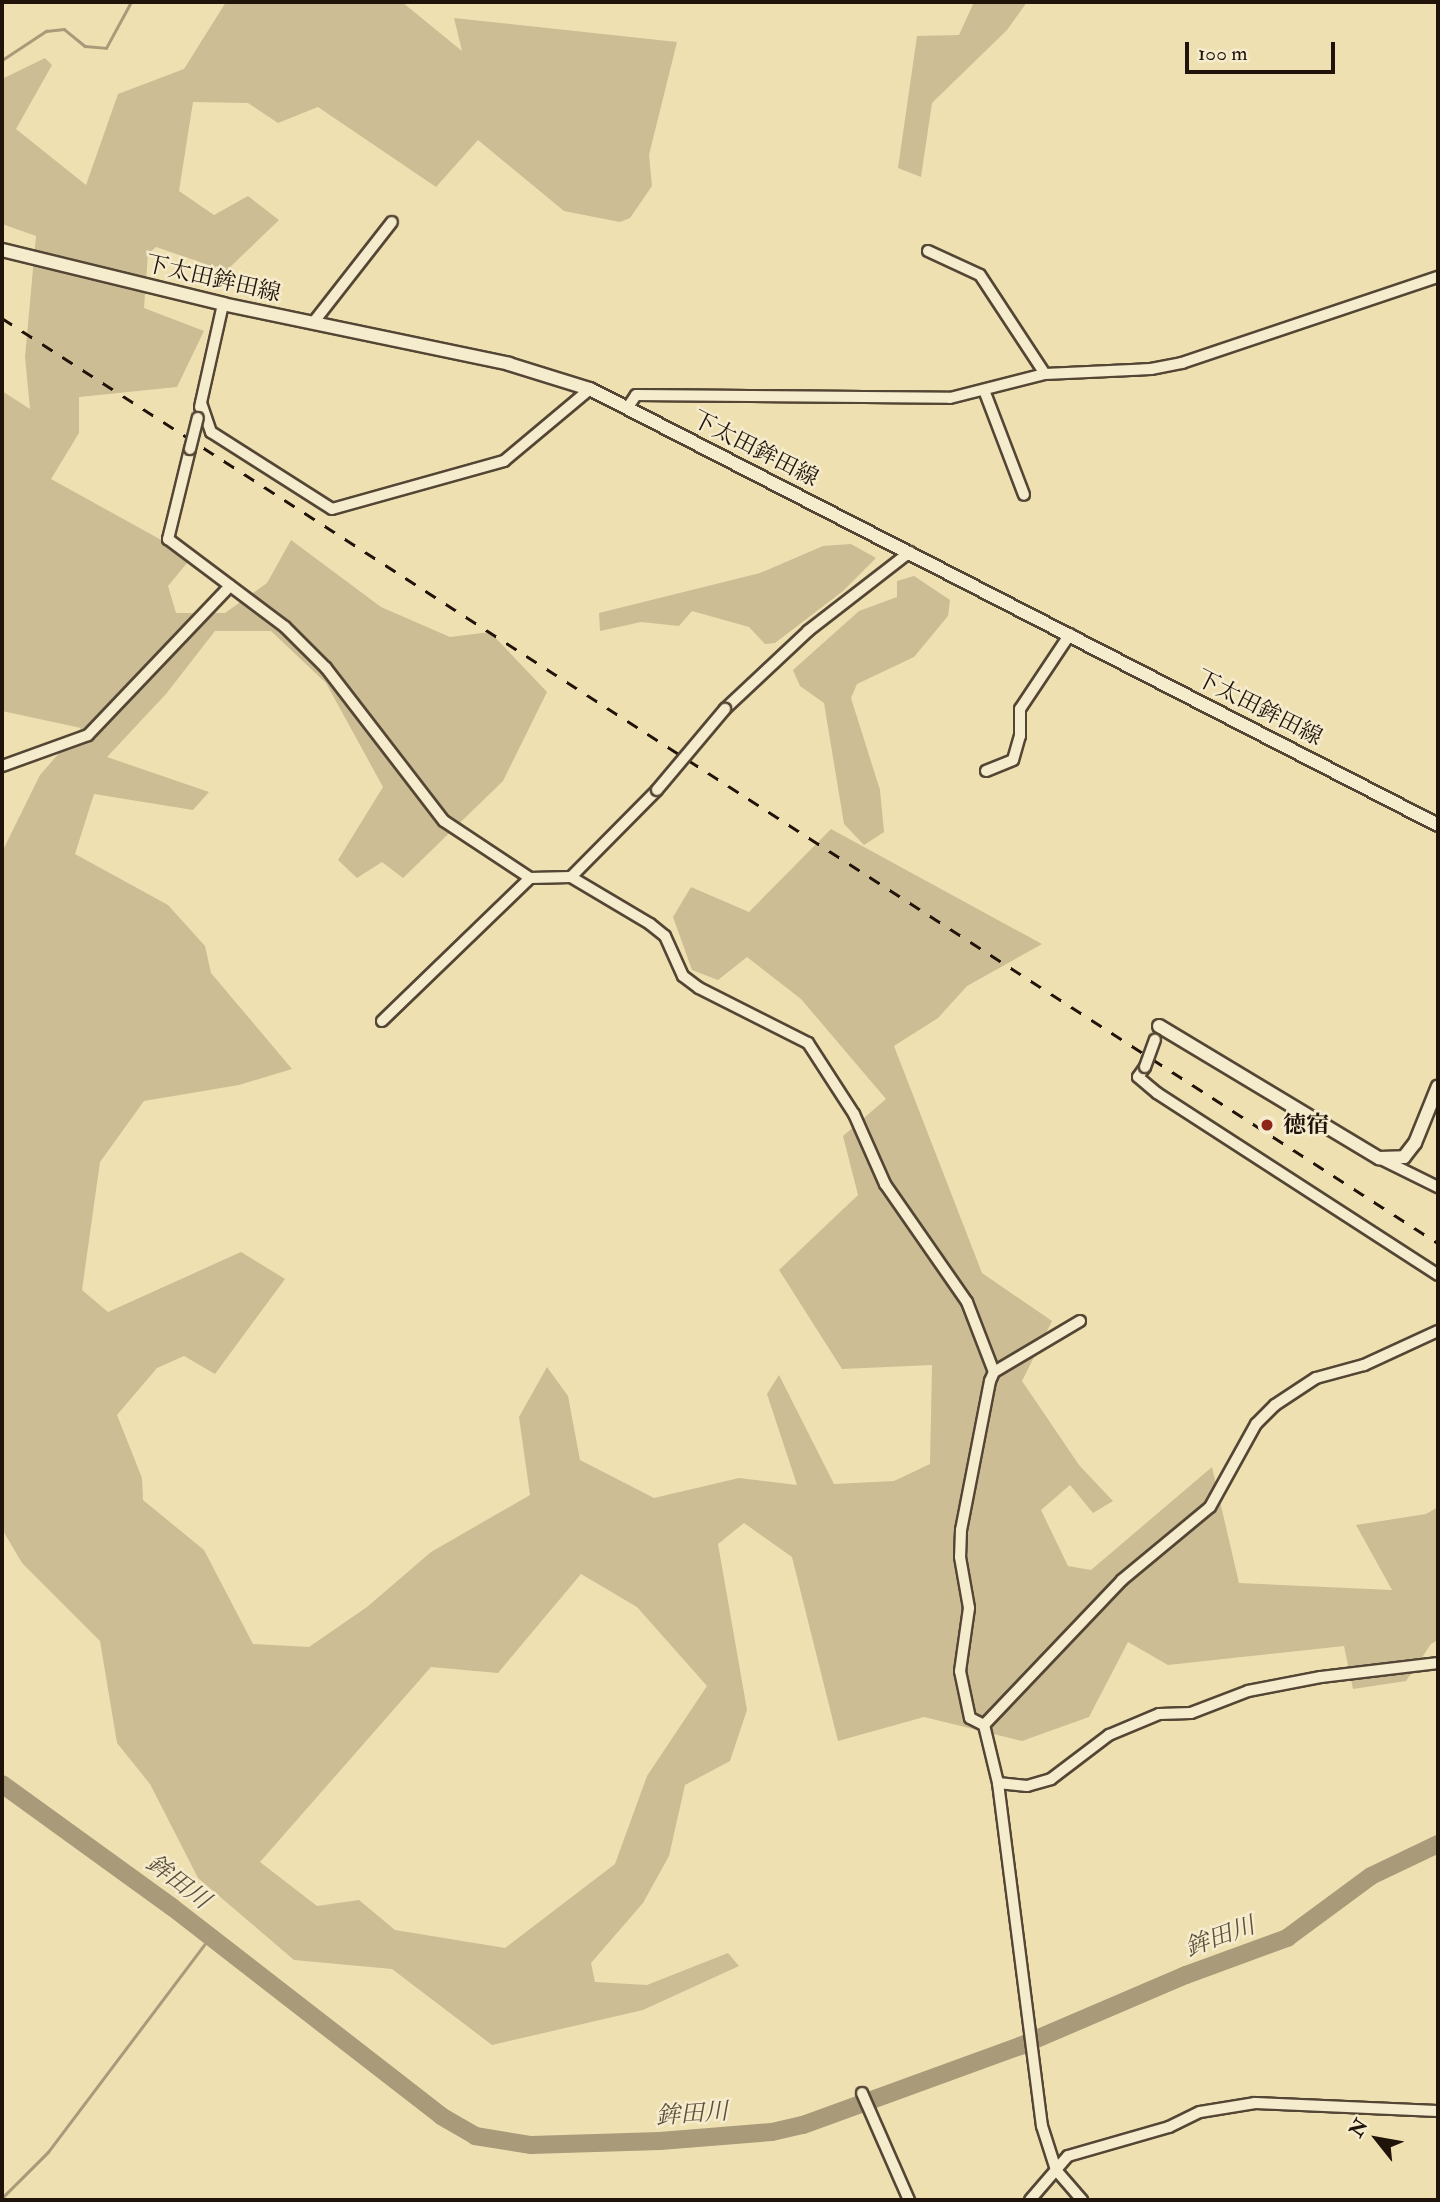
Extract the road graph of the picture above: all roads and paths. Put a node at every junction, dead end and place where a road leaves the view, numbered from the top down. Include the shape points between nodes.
1 (392, 222) dead end
2 (2, 250) edge
3 (928, 251) dead end
4 (1438, 278) edge
5 (223, 304) junction
6 (313, 323) junction
7 (1045, 374) junction
8 (590, 389) junction
9 (984, 390) junction
10 (201, 403) junction
11 (628, 407) junction
12 (1024, 495) dead end
13 (910, 552) junction
14 (230, 586) junction
15 (1070, 634) junction
16 (2, 766) edge
17 (986, 771) dead end
18 (1438, 825) edge
19 (571, 877) junction
20 (530, 878) junction
21 (382, 1021) dead end
22 (1158, 1026) joint
23 (1438, 1086) edge
24 (1379, 1158) junction
25 (1438, 1186) edge
26 (1438, 1275) edge
27 (1080, 1321) dead end
28 (1438, 1331) edge
29 (994, 1372) junction
30 (1438, 1663) edge
31 (984, 1725) junction
32 (998, 1783) junction
33 (862, 2093) dead end
34 (1438, 2111) edge
35 (1056, 2170) junction
36 (909, 2200) edge
37 (1030, 2200) edge
38 (1082, 2200) edge

1 - 6 street
2 - 5 main road, 下太田鉾田線
3 - 7 street via 980,275
4 - 7 street via 1182,363
5 - 6 main road, 下太田鉾田線
5 - 10 street
6 - 8 main road, 下太田鉾田線 via 509,364
7 - 9 street
8 - 10 street via 504,461 332,509 211,432
8 - 11 main road, 下太田鉾田線
9 - 11 street via 950,398 636,395
9 - 12 street
10 - 14 street, bridge via 168,539
11 - 13 main road, 下太田鉾田線
13 - 15 main road, 下太田鉾田線
13 - 19 street, bridge via 808,631 725,709 657,790
14 - 16 street via 88,735
14 - 20 street via 285,627 326,667 444,821
15 - 17 street via 1020,709 1020,736 1013,760
15 - 18 main road, 下太田鉾田線
19 - 20 street
19 - 29 street via 666,936 684,976 699,988 808,1043 854,1114 885,1184 967,1302
20 - 21 street
22 - 24 main road
22 - 26 street, bridge via 1138,1077
23 - 24 main road via 1415,1143 1404,1157
24 - 25 street
27 - 29 street
28 - 31 street via 1364,1365 1316,1378 1275,1405 1256,1424 1210,1507 1122,1580
29 - 31 street via 982,1411 961,1543 969,1608 960,1671 962,1691 970,1718
30 - 32 street via 1321,1677 1248,1691 1191,1713 1158,1714 1109,1735 1051,1779 1027,1786
31 - 32 street
32 - 35 street via 1042,2126
33 - 36 street
34 - 35 street via 1255,2103 1225,2107 1083,2148
35 - 37 street
35 - 38 street

